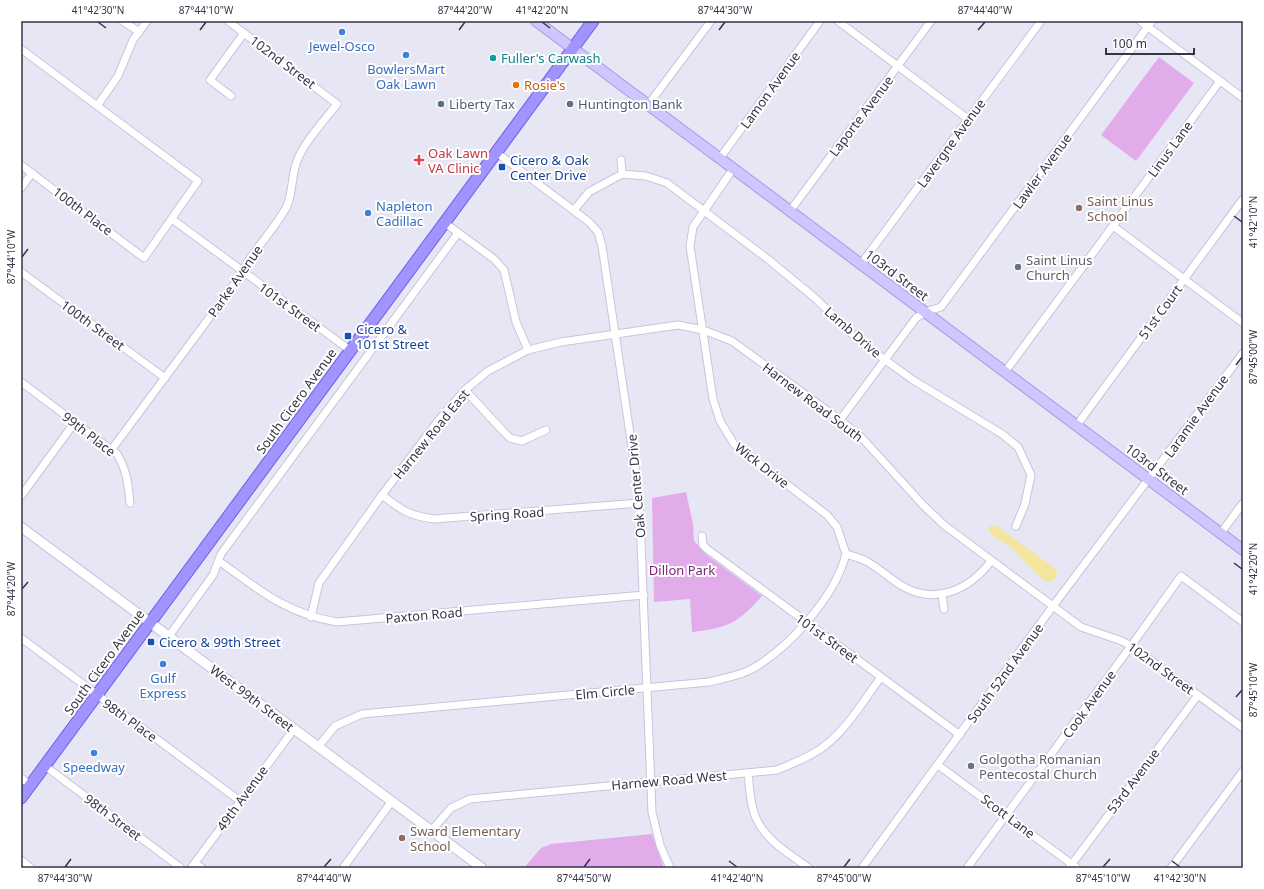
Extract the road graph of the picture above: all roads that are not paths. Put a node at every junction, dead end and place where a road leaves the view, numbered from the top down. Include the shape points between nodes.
1 (124, 21) edge
2 (147, 21) edge
3 (228, 21) edge
4 (536, 21) edge
5 (593, 21) edge
6 (711, 21) edge
7 (820, 21) edge
8 (838, 21) edge
9 (931, 21) edge
10 (1041, 21) edge
11 (1140, 21) edge
12 (1150, 24) edge
13 (139, 32) junction
14 (244, 33) junction
15 (21, 49) edge
16 (573, 49) junction
17 (898, 66) junction
18 (1220, 81) junction
19 (231, 96) dead end
20 (1243, 98) edge
21 (337, 104) joint
22 (648, 105) junction
23 (97, 106) junction
24 (968, 119) junction
25 (497, 153) junction
26 (720, 158) junction
27 (621, 160) dead end
28 (21, 164) edge
29 (733, 169) junction
30 (32, 173) junction
31 (622, 174) junction
32 (21, 188) edge
33 (1243, 199) edge
34 (574, 210) junction
35 (705, 210) junction
36 (790, 211) junction
37 (172, 220) junction
38 (445, 223) junction
39 (1113, 226) junction
40 (458, 233) junction
41 (861, 264) junction
42 (242, 271) junction
43 (21, 272) edge
44 (1184, 279) junction
45 (925, 312) junction
46 (1243, 323) edge
47 (703, 330) junction
48 (617, 334) junction
49 (528, 350) junction
50 (351, 351) junction
51 (1243, 353) edge
52 (884, 359) junction
53 (1005, 372) junction
54 (165, 378) junction
55 (21, 382) edge
56 (465, 390) junction
57 (840, 420) junction
58 (75, 422) junction
59 (1077, 425) junction
60 (546, 430) dead end
61 (112, 449) junction
62 (1149, 480) junction
63 (382, 495) junction
64 (21, 496) edge
65 (130, 503) dead end
66 (640, 503) junction
67 (1243, 503) edge
68 (1016, 526) dead end
69 (21, 527) edge
70 (1221, 533) junction
71 (702, 536) dead end
72 (1243, 550) edge
73 (846, 554) junction
74 (219, 560) junction
75 (991, 561) junction
76 (942, 595) junction
77 (644, 596) junction
78 (1053, 606) junction
79 (944, 609) dead end
80 (311, 617) junction
81 (150, 622) junction
82 (806, 622) junction
83 (1243, 622) edge
84 (169, 636) junction
85 (21, 638) edge
86 (1131, 646) junction
87 (881, 677) junction
88 (648, 688) junction
89 (97, 695) junction
90 (1198, 695) junction
91 (1243, 728) edge
92 (294, 729) junction
93 (960, 735) junction
94 (318, 747) junction
95 (938, 765) junction
96 (45, 766) junction
97 (1243, 771) edge
98 (748, 774) junction
99 (21, 778) edge
100 (651, 781) junction
101 (30, 785) junction
102 (21, 798) edge
103 (240, 801) junction
104 (392, 801) junction
105 (1007, 815) junction
106 (431, 831) junction
107 (21, 860) edge
108 (193, 865) edge
109 (1072, 867) edge
110 (32, 868) edge
111 (181, 868) edge
112 (202, 868) edge
113 (343, 868) edge
114 (482, 868) edge
115 (670, 868) edge
116 (809, 868) edge
117 (862, 868) edge
118 (967, 868) edge
119 (1171, 868) edge

1 - 13 street
2 - 13 street
3 - 14 street, 102nd Street
4 - 16 main road, 103rd Street
5 - 16 main road, South Cicero Avenue
6 - 22 street
7 - 26 street, Lamon Avenue
8 - 17 street
9 - 17 street, Laporte Avenue
10 - 24 street, Lavergne Avenue
11 - 12 street
12 - 18 street
12 - 45 street, Lawler Avenue via 940,308
13 - 23 street via 131,44 118,76
14 - 19 street via 210,80
14 - 21 street, 102nd Street
15 - 23 street
16 - 22 main road, 103rd Street
16 - 25 main road, South Cicero Avenue
17 - 24 street
17 - 36 street, Laporte Avenue
18 - 20 street
18 - 39 street, Linus Lane
21 - 42 street, Parke Avenue via 301,151 287,207
22 - 26 main road, 103rd Street
23 - 37 street via 198,181
24 - 41 street, Lavergne Avenue
25 - 34 street, Oak Center Drive
25 - 38 main road, South Cicero Avenue
26 - 29 main road, 103rd Street
27 - 31 street
28 - 30 street, 100th Place
29 - 35 street, Wick Drive
29 - 36 main road, 103rd Street
30 - 32 street
30 - 37 street, 100th Place via 144,258
31 - 34 street via 589,192
31 - 35 street, Lamb Drive via 646,176 667,183
33 - 44 street, 51st Court
34 - 48 street, Oak Center Drive via 598,232
35 - 47 street, Wick Drive via 693,227 690,246
35 - 52 street, Lamb Drive via 815,298 856,338
36 - 41 main road, 103rd Street
37 - 42 street, 101st Street
38 - 40 street
38 - 50 main road, South Cicero Avenue
39 - 44 street
39 - 53 street, Linus Lane
40 - 49 street via 494,259 504,270 516,322
40 - 74 street
41 - 45 main road, 103rd Street
42 - 50 street, 101st Street
42 - 54 street, Parke Avenue
43 - 54 street, 100th Street
44 - 46 street
44 - 59 street, 51st Court
45 - 52 street, Lawler Avenue via 916,318
45 - 53 main road, 103rd Street
47 - 48 street, Harnew Road South via 678,325
47 - 57 street, Harnew Road South via 732,341
47 - 73 street, Wick Drive via 714,404 729,437 742,451 827,515 837,527
48 - 49 street, Harnew Road East via 561,342
48 - 66 street, Oak Center Drive
49 - 56 street, Harnew Road East via 488,371
50 - 81 main road, South Cicero Avenue
51 - 62 street, Laramie Avenue
52 - 57 street, Lawler Avenue
52 - 68 street, Lamb Drive via 913,380 1002,434 1018,447 1030,475 1025,504
53 - 59 main road, 103rd Street
54 - 61 street, Parke Avenue
55 - 58 street, 99th Place
56 - 60 street via 510,438 522,441
56 - 63 street, Harnew Road East
57 - 75 street, Harnew Road South via 862,438 944,525
58 - 61 street, 99th Place
58 - 64 street
59 - 62 main road, 103rd Street
61 - 65 street, 99th Place via 123,464 128,478
62 - 70 main road, 103rd Street
62 - 78 street, South 52nd Avenue
63 - 66 street, Spring Road via 398,508 415,516 434,519
63 - 80 street, Harnew Road East via 319,583
66 - 77 street, Oak Center Drive
67 - 70 street
69 - 81 street, West 99th Street
70 - 72 main road, 103rd Street
71 - 82 street, 101st Street via 703,545 707,549
73 - 76 street via 865,561 911,590
73 - 82 street, Elm Circle via 836,581
74 - 80 street, Paxton Road via 278,602
74 - 84 street via 213,575
75 - 76 street via 973,581
75 - 78 street, Harnew Road South
76 - 79 street
77 - 80 street, Paxton Road via 366,621 337,622
77 - 88 street, Oak Center Drive
78 - 86 street, 102nd Street via 1085,628
78 - 93 street, South 52nd Avenue
81 - 84 street, West 99th Street
81 - 89 main road, South Cicero Avenue
82 - 87 street, 101st Street
82 - 88 street, Elm Circle via 778,651 747,671 709,682
83 - 86 street, Cook Avenue via 1181,576
84 - 92 street, West 99th Street
85 - 89 street, 98th Place
86 - 90 street, 102nd Street
86 - 105 street, Cook Avenue
87 - 93 street, 101st Street
87 - 98 street, Harnew Road West via 840,730 820,749 800,761 777,770
88 - 94 street, Elm Circle via 362,714 335,726
88 - 100 street, Oak Center Drive
89 - 96 main road, South Cicero Avenue
89 - 103 street, 98th Place
90 - 91 street, 102nd Street
90 - 109 street, 53rd Avenue
92 - 94 street, West 99th Street
92 - 103 street, 49th Avenue
93 - 95 street, South 52nd Avenue
94 - 104 street, West 99th Street
95 - 105 street, Scott Lane
95 - 117 street, South 52nd Avenue
96 - 101 main road, South Cicero Avenue
96 - 111 street, 98th Street
97 - 119 street
98 - 100 street, Harnew Road West
98 - 116 street via 758,822 770,839
99 - 101 street
100 - 106 street, Harnew Road West via 470,799 451,808
100 - 115 street, Oak Center Drive via 652,812 656,831
101 - 102 main road, South Cicero Avenue
103 - 108 street, 49th Avenue
104 - 106 street, West 99th Street
104 - 113 street
105 - 109 street, Scott Lane
105 - 118 street, Cook Avenue
106 - 114 street, West 99th Street
107 - 110 street
108 - 112 street

